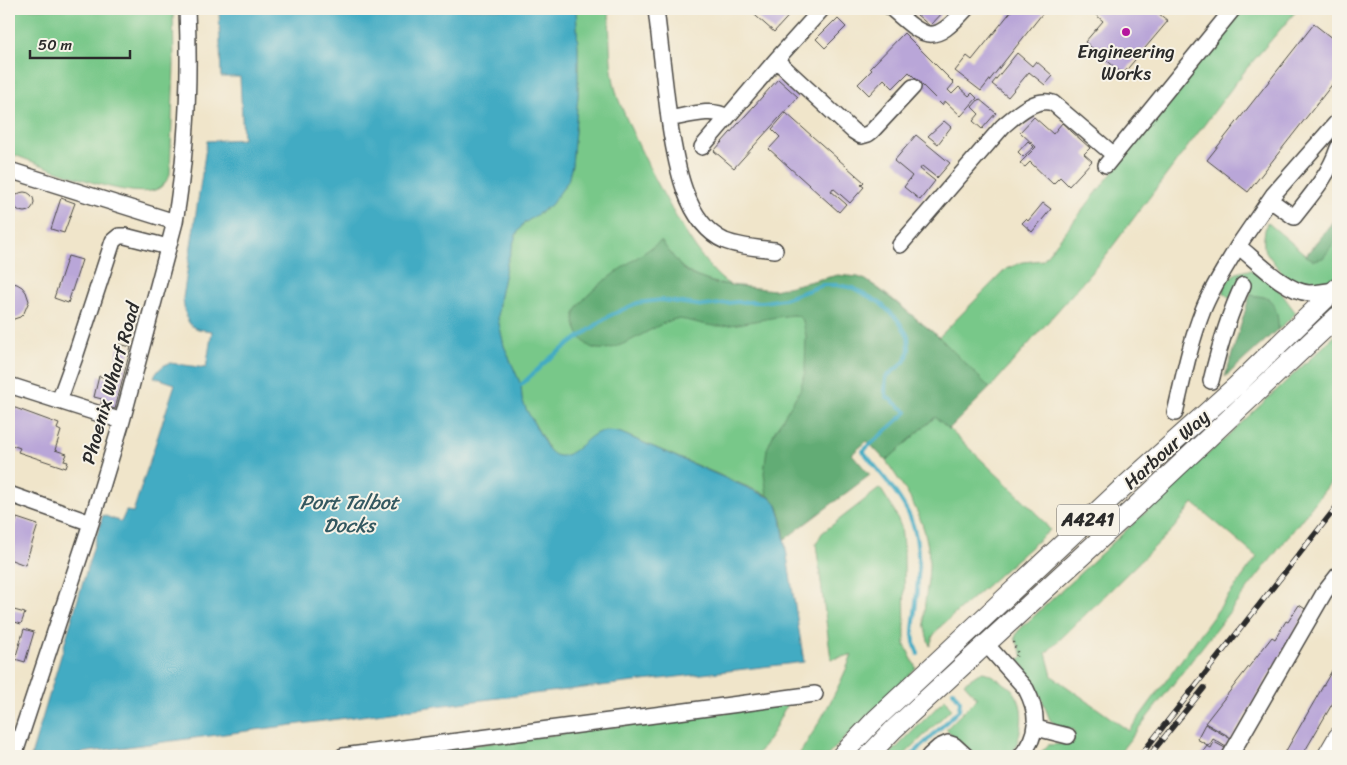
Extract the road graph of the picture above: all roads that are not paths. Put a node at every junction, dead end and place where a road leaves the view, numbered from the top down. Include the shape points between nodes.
1 (187, 9) edge
2 (656, 9) edge
3 (822, 9) edge
4 (892, 9) edge
5 (966, 9) edge
6 (1233, 9) edge
7 (776, 60) junction
8 (913, 87) dead end
9 (732, 112) junction
10 (669, 119) junction
11 (1338, 121) edge
12 (702, 147) dead end
13 (1338, 148) edge
14 (9, 170) edge
15 (1270, 200) junction
16 (174, 222) junction
17 (900, 245) dead end
18 (1238, 246) junction
19 (168, 247) junction
20 (774, 250) dead end
21 (1243, 285) dead end
22 (1337, 288) edge
23 (1338, 316) edge
24 (1198, 322) junction
25 (1224, 329) junction
26 (1211, 381) dead end
27 (9, 385) edge
28 (59, 401) junction
29 (1175, 413) dead end
30 (122, 421) junction
31 (9, 494) edge
32 (91, 524) junction
33 (1338, 575) edge
34 (986, 644) junction
35 (815, 694) dead end
36 (1036, 728) junction
37 (1068, 736) dead end
38 (1338, 737) edge
39 (14, 756) edge
40 (343, 756) edge
41 (842, 756) edge
42 (868, 756) edge
43 (929, 756) edge
44 (966, 756) edge
45 (1021, 756) edge
46 (1230, 756) edge
47 (1326, 756) edge

1 - 16 street, Phoenix Wharf Road via 186,129
2 - 10 street
3 - 7 street
4 - 5 street via 920,32 932,36 942,32
6 - 17 street via 1110,160 1053,103 1043,101 1035,104 1003,126
7 - 8 street via 861,136 872,131
7 - 9 street
9 - 10 street
9 - 12 street
10 - 20 street via 687,196 706,227 733,244
11 - 15 street
13 - 15 street via 1321,182 1294,217
14 - 16 street
15 - 18 street
16 - 19 street, Phoenix Wharf Road
18 - 22 street via 1296,290 1312,293
18 - 24 street via 1210,293
19 - 28 street via 125,236 113,241
19 - 30 street, Phoenix Wharf Road
21 - 25 street
22 - 41 main road, Harbour Way / A4241 via 1236,386 875,720
23 - 34 main road, Harbour Way / A4241
24 - 25 street
24 - 29 street
25 - 26 street
27 - 28 street
28 - 30 street
30 - 32 street, Phoenix Wharf Road
31 - 32 street
32 - 39 street, Phoenix Wharf Road
33 - 46 street via 1324,593
34 - 36 street via 1026,689 1031,698
34 - 42 main road, Harbour Way / A4241
35 - 40 street
36 - 37 street
36 - 45 street via 1030,746
38 - 47 main road
43 - 44 street via 948,744

